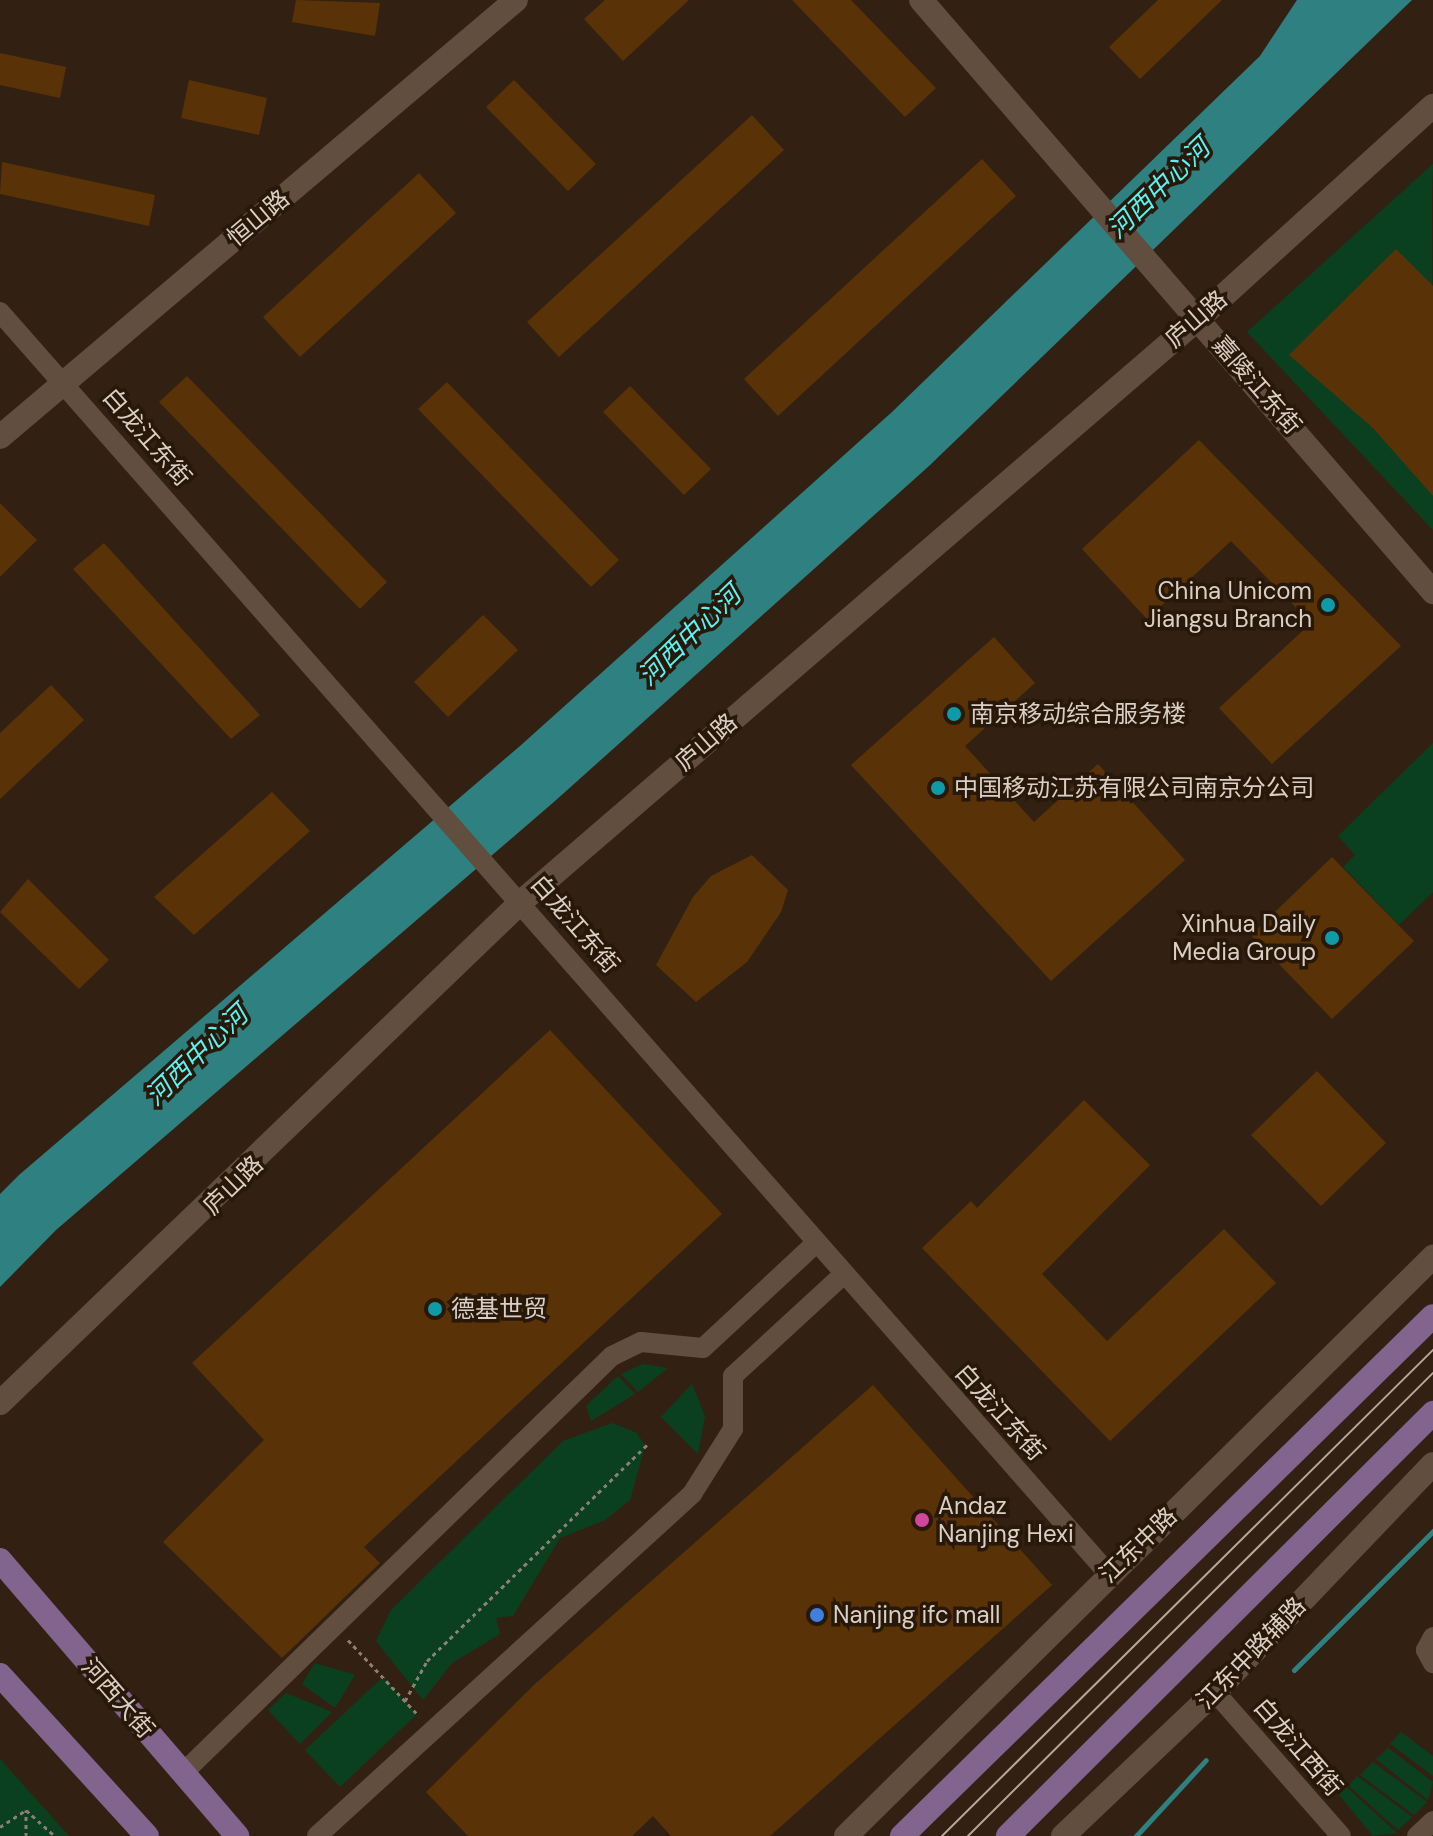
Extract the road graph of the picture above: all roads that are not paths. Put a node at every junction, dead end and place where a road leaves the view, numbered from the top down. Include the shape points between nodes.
1 (516, 0) edge
2 (921, 0) edge
3 (1433, 106) edge
4 (0, 312) edge
5 (1199, 318) junction
6 (64, 382) junction
7 (0, 437) edge
8 (1433, 592) edge
9 (521, 902) junction
10 (816, 1243) junction
11 (1433, 1257) edge
12 (843, 1275) junction
13 (1433, 1316) edge
14 (0, 1403) edge
15 (1433, 1413) edge
16 (1433, 1464) edge
17 (0, 1560) edge
18 (1108, 1573) junction
19 (1433, 1637) edge
20 (1433, 1663) edge
21 (0, 1675) edge
22 (1215, 1692) junction
23 (183, 1773) junction
24 (1433, 1821) edge
25 (147, 1836) edge
26 (237, 1836) edge
27 (317, 1836) edge
28 (846, 1836) edge
29 (902, 1836) edge
30 (1008, 1836) edge
31 (1063, 1836) edge
32 (1341, 1836) edge
33 (1417, 1836) edge

1 - 6 main road, 恒山路
2 - 5 main road, 嘉陵江东街
3 - 5 main road, 庐山路
4 - 6 street, 白龙江东街
5 - 8 main road, 嘉陵江东街
5 - 9 main road, 庐山路
6 - 7 main road, 恒山路
6 - 9 street, 白龙江东街
9 - 10 street, 白龙江东街
9 - 14 main road, 庐山路
10 - 12 street, 白龙江东街
10 - 23 street via 703,1348 641,1342 612,1356
11 - 18 main road, 江东中路
12 - 18 street, 白龙江东街
12 - 27 street via 733,1376 733,1429 692,1494
13 - 29 main road, 江东中路
15 - 30 main road
16 - 22 main road, 江东中路辅路
17 - 23 main road, 河西大街
18 - 28 main road, 江东中路
19 - 20 street via 1426,1650
21 - 25 main road
22 - 31 main road, 江东中路辅路
22 - 32 street, 白龙江西街
23 - 26 main road, 河西大街
24 - 33 street

